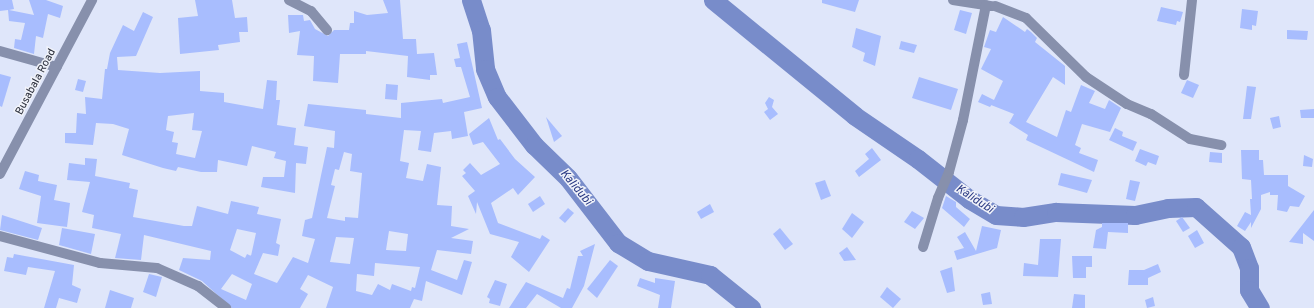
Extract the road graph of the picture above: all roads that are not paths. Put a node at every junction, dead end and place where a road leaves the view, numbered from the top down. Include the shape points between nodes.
1 (92, 0) edge
2 (289, 0) edge
3 (953, 0) edge
4 (1192, 0) edge
5 (993, 4) edge
6 (327, 30) dead end
7 (0, 51) edge
8 (57, 67) junction
9 (1184, 75) dead end
10 (1220, 145) dead end
11 (0, 174) edge
12 (0, 236) edge
13 (923, 247) dead end
14 (226, 308) edge

1 - 8 street, Busabala Road
2 - 6 street via 311,11
3 - 5 street
4 - 9 street
5 - 10 street via 1026,18 1086,76 1127,104 1151,114 1190,139
5 - 13 street via 949,172
7 - 8 street
8 - 11 street, Busabala Road
12 - 14 street via 100,263 157,268 198,286

